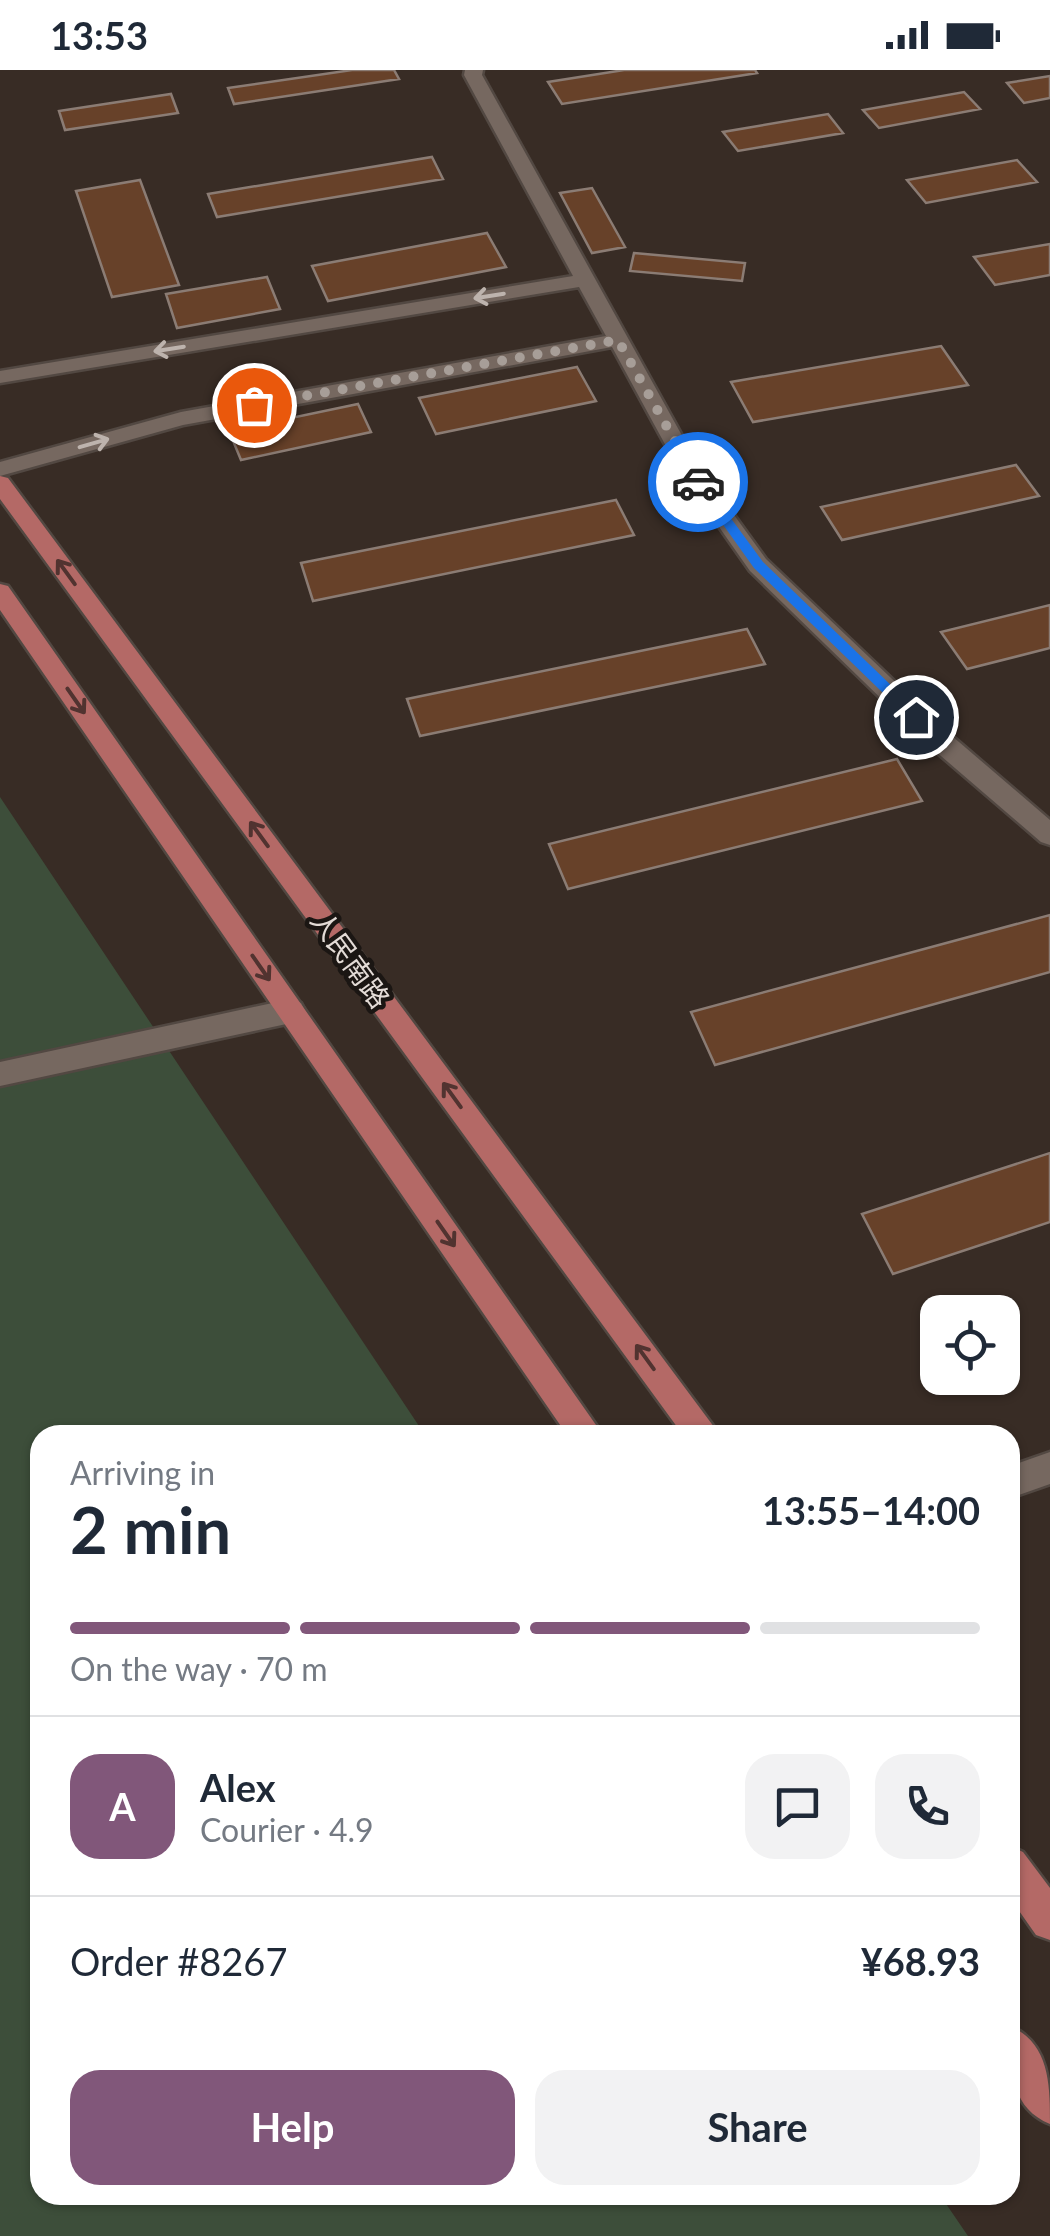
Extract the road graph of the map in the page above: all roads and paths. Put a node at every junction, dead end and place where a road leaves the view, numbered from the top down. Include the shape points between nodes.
1 (474, 70) edge
2 (586, 280) junction
3 (618, 340) junction
4 (0, 377) edge
5 (0, 470) edge
6 (0, 482) edge
7 (0, 592) edge
8 (1050, 834) edge
9 (291, 1011) junction
10 (0, 1074) edge
11 (579, 1425) edge
12 (696, 1425) edge
13 (1050, 1468) edge
14 (1020, 1478) edge
15 (1020, 1878) edge
16 (1050, 1921) edge
17 (1020, 2060) edge
18 (1050, 2104) edge

1 - 2 lane
2 - 3 lane
2 -> 4 lane
5 -> 3 lane via 181,418
3 - 8 lane via 690,470 758,565 943,743
12 -> 6 main road, 人民南路
7 -> 9 main road
9 - 10 lane
9 -> 11 main road
13 - 14 lane
15 - 16 main road
17 - 18 main road

